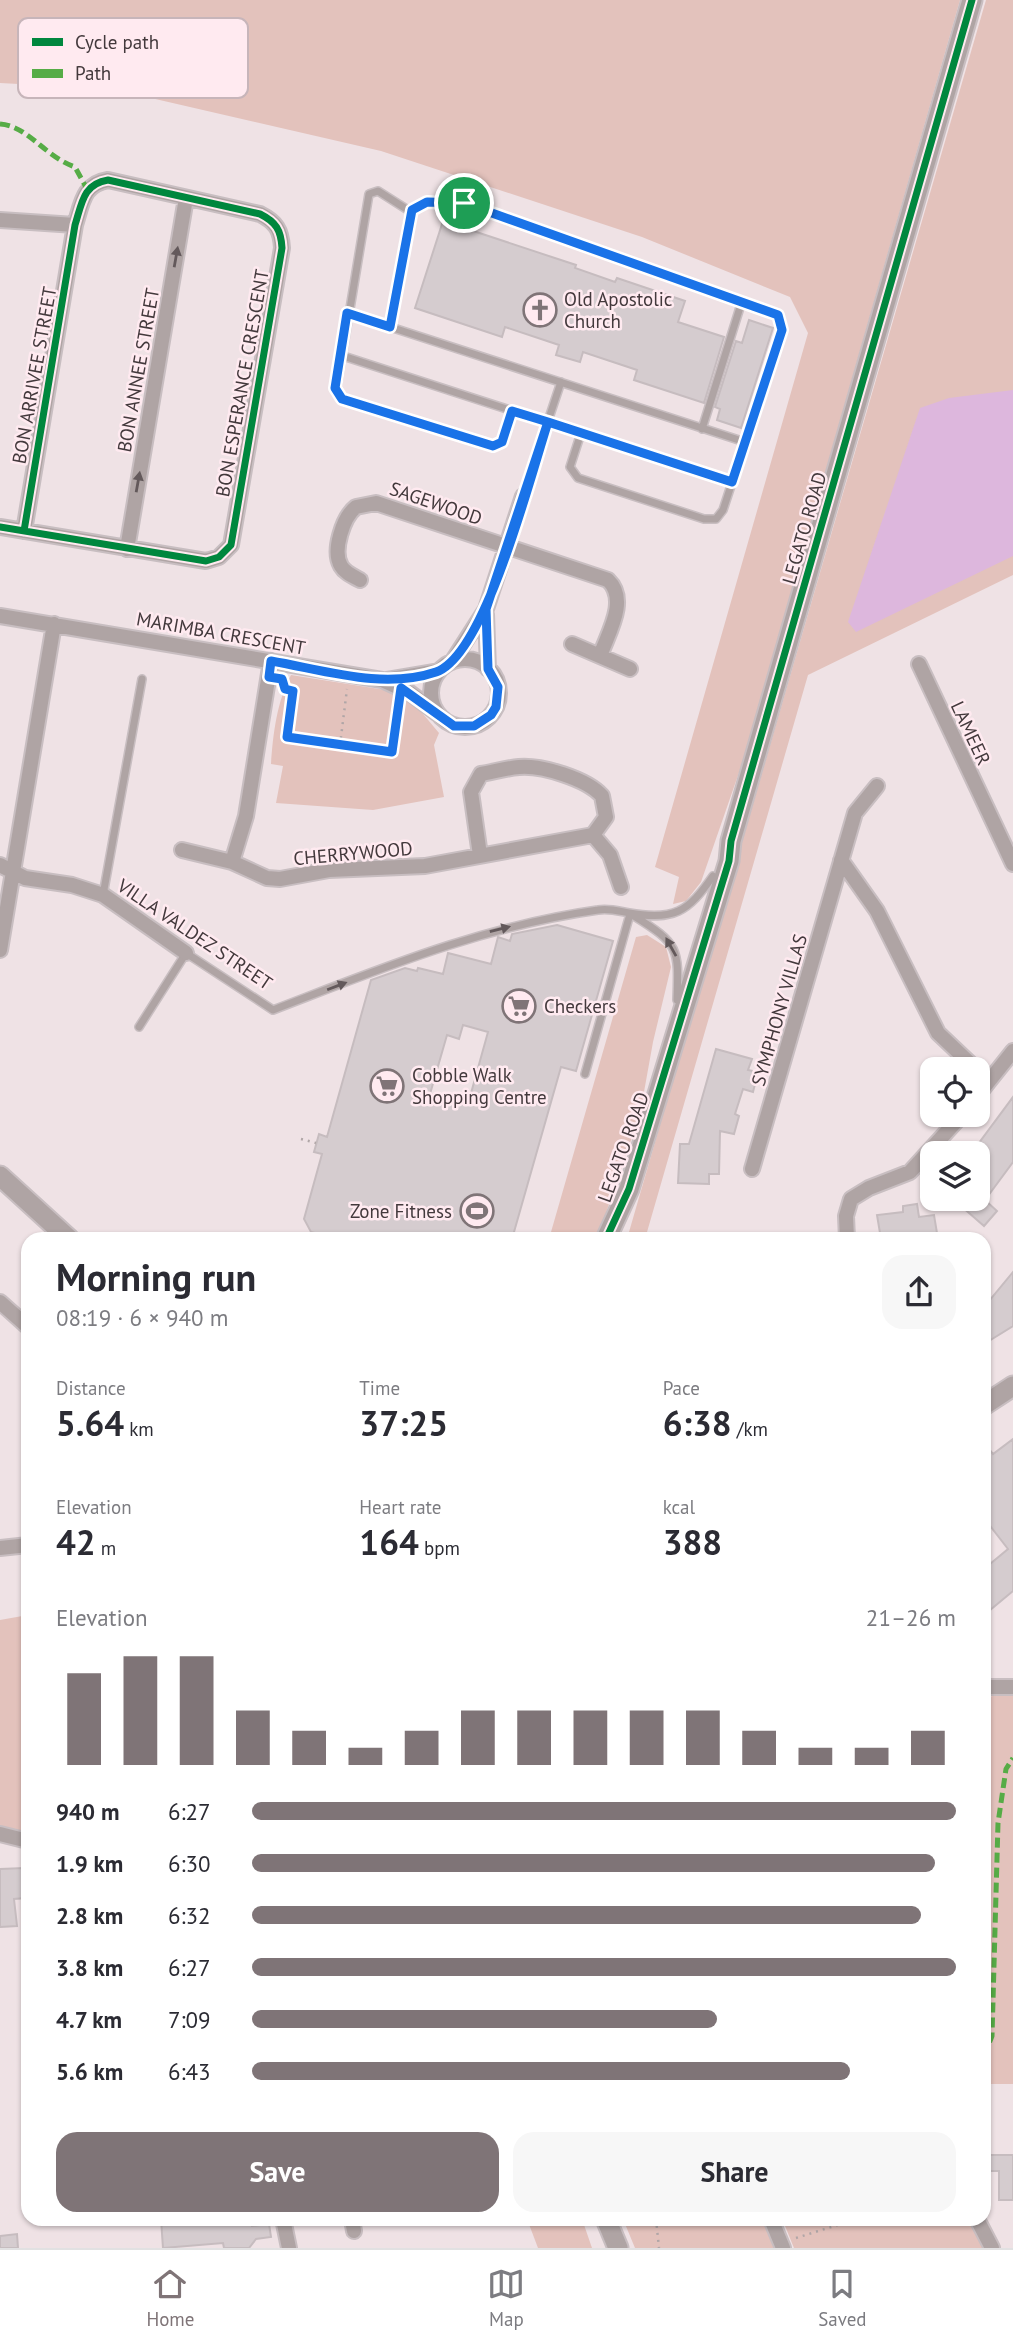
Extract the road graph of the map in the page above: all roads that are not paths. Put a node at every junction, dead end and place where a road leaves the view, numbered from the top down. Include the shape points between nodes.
1 (972, 0) edge
2 (186, 198) junction
3 (411, 212) junction
4 (0, 220) edge
5 (75, 225) junction
6 (742, 301) junction
7 (347, 313) junction
8 (390, 327) junction
9 (340, 355) junction
10 (561, 382) junction
11 (512, 411) junction
12 (548, 422) junction
13 (702, 429) junction
14 (580, 432) junction
15 (745, 442) junction
16 (732, 482) junction
17 (523, 496) joint
18 (0, 527) edge
19 (24, 531) junction
20 (507, 548) junction
21 (127, 549) junction
22 (360, 580) dead end
23 (486, 609) junction
24 (0, 615) edge
25 (54, 624) junction
26 (572, 644) dead end
27 (600, 656) junction
28 (271, 661) junction
29 (452, 662) junction
30 (919, 664) dead end
31 (488, 669) junction
32 (630, 669) dead end
33 (439, 671) junction
34 (142, 679) dead end
35 (382, 680) junction
36 (438, 714) junction
37 (877, 786) dead end
38 (593, 835) junction
39 (731, 841) junction
40 (182, 850) dead end
41 (481, 855) junction
42 (1011, 856) edge
43 (841, 860) junction
44 (232, 862) junction
45 (0, 864) edge
46 (14, 871) junction
47 (713, 876) junction
48 (621, 887) dead end
49 (103, 895) junction
50 (630, 914) junction
51 (0, 950) edge
52 (187, 953) junction
53 (677, 1000) junction
54 (139, 1027) dead end
55 (1013, 1051) edge
56 (963, 1057) edge
57 (667, 1065) junction
58 (585, 1074) dead end
59 (991, 1080) edge
60 (951, 1127) edge
61 (752, 1169) dead end
62 (0, 1176) edge
63 (629, 1189) junction
64 (61, 1232) edge
65 (610, 1232) edge
66 (623, 1232) edge
67 (847, 1232) edge
68 (0, 1303) edge
69 (21, 1321) edge
70 (1013, 1386) edge
71 (991, 1400) edge
72 (21, 1546) edge
73 (0, 1549) edge
74 (991, 1687) edge
75 (1013, 1687) edge
76 (0, 1834) edge
77 (21, 1839) edge
78 (285, 2226) edge
79 (597, 2226) edge
80 (609, 2226) edge
81 (774, 2226) edge
82 (981, 2226) edge
83 (782, 2245) edge
84 (289, 2248) edge
85 (604, 2248) edge
86 (618, 2248) edge
87 (992, 2248) edge

1 - 39 street, LEGATO ROAD
2 - 5 street, BON ESPERANCE CRESCENT via 108,180 96,182 87,189
21 -> 2 street, BON ANNEE STREET
2 - 21 street, BON ESPERANCE CRESCENT via 270,219 282,236 275,288 231,544 219,557 206,561
3 - 6 lane via 427,202 464,203
3 - 7 lane via 378,191 369,194
3 - 8 lane
4 - 5 street
5 - 19 street, BON ARRIVEE STREET
6 - 13 lane
6 - 15 lane via 774,313 782,325
7 - 8 lane
7 - 9 lane
8 - 10 lane
9 - 11 lane
9 - 11 lane via 335,388 342,399 493,446 502,442
10 - 12 lane
10 - 13 lane
11 - 12 lane
12 - 14 lane
12 - 17 lane
13 - 15 lane
14 - 16 lane
14 - 16 lane via 570,464 578,478 708,520 722,514
15 - 16 lane
17 - 20 street
18 - 19 street, BON ESPERANCE CRESCENT
19 - 21 street, BON ESPERANCE CRESCENT
20 - 22 street, SAGEWOOD via 376,503 363,504 344,522 339,554 344,570
20 - 23 street
20 - 27 street via 608,580 614,586 618,605
23 - 29 street
23 - 31 street
24 - 25 street, MARIMBA CRESCENT
25 - 28 street, MARIMBA CRESCENT
25 - 46 street
26 - 27 street
27 - 32 street
28 - 35 street, MARIMBA CRESCENT
28 - 44 street via 246,816
29 - 31 street via 475,661
29 - 33 street
30 - 42 street, LAMEER
31 - 36 street via 498,687 491,715 464,727 454,726
33 - 35 street, MARIMBA CRESCENT
33 - 36 street via 432,688
34 - 49 lane
35 - 36 street, MARIMBA CRESCENT
37 - 43 street, SYMPHONY VILLAS via 855,813
38 - 41 street, CHERRYWOOD
38 - 41 street via 606,817 603,796 596,789 536,768 491,772 481,774 471,792
38 - 48 street via 610,855
39 - 47 street, LEGATO ROAD via 720,854
39 - 57 street, LEGATO ROAD
40 - 44 street, CHERRYWOOD
41 - 44 street, CHERRYWOOD via 425,866 329,870 280,879
43 - 56 street via 877,911 938,1033
43 - 61 street, SYMPHONY VILLAS
45 - 46 street, VILLA VALDEZ STREET
46 - 49 street, VILLA VALDEZ STREET via 25,878
46 - 51 street
47 - 50 lane via 683,911 658,916
47 - 53 street, LEGATO ROAD
49 - 52 street, VILLA VALDEZ STREET
52 -> 50 lane, VILLA VALDEZ STREET via 273,1010 464,938 601,909
53 -> 50 lane via 674,947
50 - 58 lane
52 - 54 lane
53 - 57 street, LEGATO ROAD
55 - 59 street
57 - 63 street, LEGATO ROAD
60 - 67 street via 910,1172 851,1199
62 - 64 street
63 - 65 street, LEGATO ROAD
63 - 66 street, LEGATO ROAD
68 - 69 street
70 - 71 street
72 - 73 street
74 - 75 street
76 - 77 street
78 - 84 street
79 - 85 street
80 - 86 street
81 - 83 street
82 - 87 street

